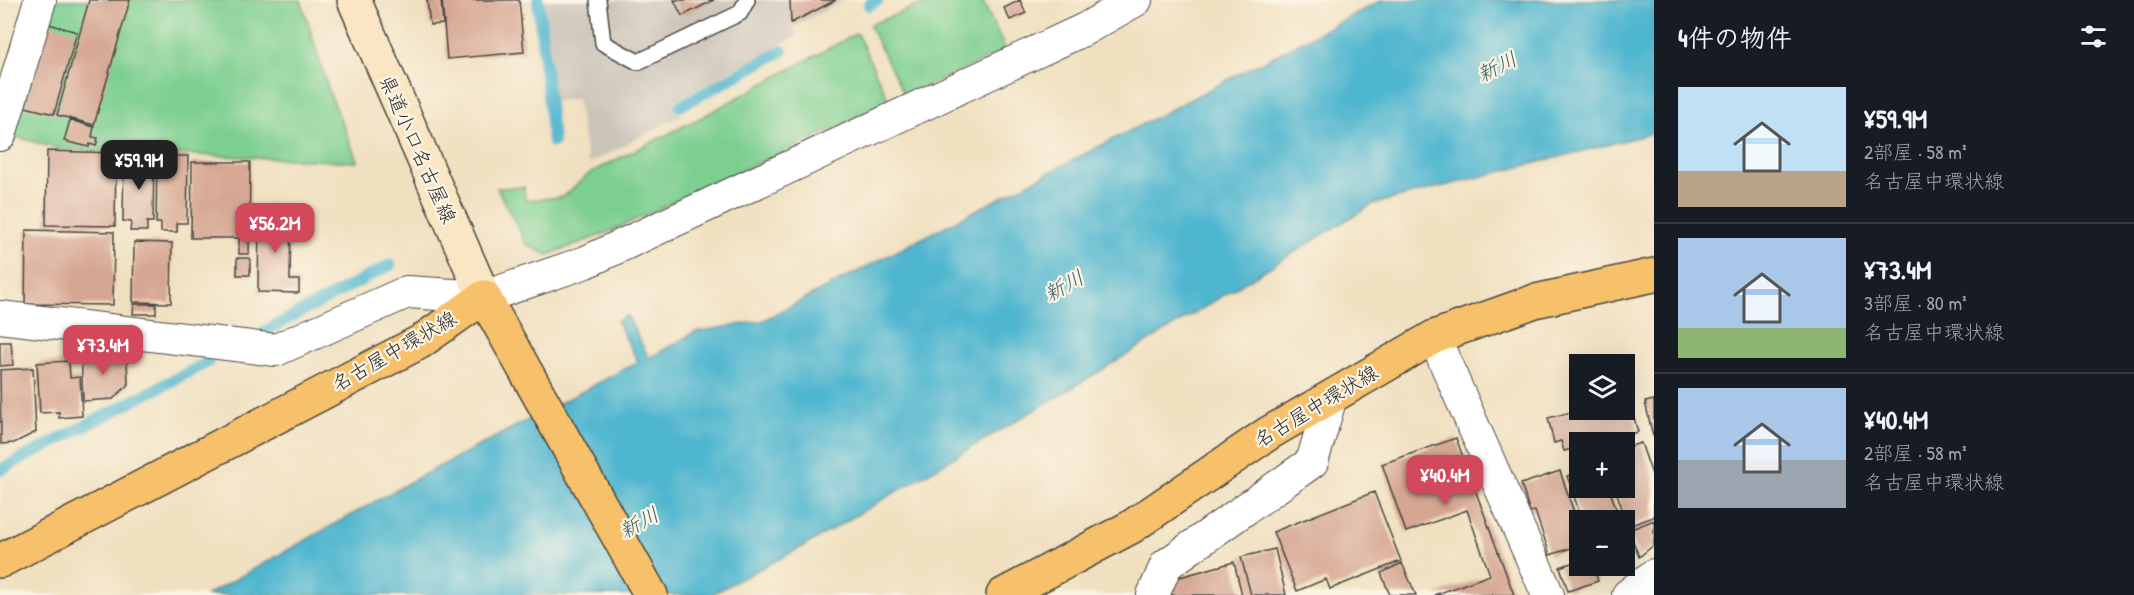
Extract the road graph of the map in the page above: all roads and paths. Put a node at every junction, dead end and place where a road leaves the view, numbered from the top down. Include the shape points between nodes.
1 (40, 0) edge
2 (354, 0) edge
3 (598, 0) edge
4 (747, 0) edge
5 (1136, 0) edge
6 (9, 72) edge
7 (0, 135) edge
8 (1654, 275) edge
9 (484, 297) junction
10 (0, 317) edge
11 (1434, 337) junction
12 (1331, 397) junction
13 (0, 561) edge
14 (1654, 575) edge
15 (651, 595) edge
16 (1003, 595) edge
17 (1154, 595) edge
18 (1548, 595) edge
19 (1628, 595) edge

1 - 6 street
2 - 9 main road, 県道小口名古屋線
3 - 4 lane via 603,43 638,62 740,13
5 - 9 street via 1085,29 585,262
6 - 7 street
8 - 11 main road, 名古屋中環状線 via 1535,301
9 - 10 street via 407,292 276,350
9 - 13 main road, 名古屋中環状線 via 420,342
9 - 15 main road
11 - 12 main road, 名古屋中環状線
11 - 18 street
12 - 16 main road, 名古屋中環状線 via 1269,433 1131,527
12 - 17 street via 1311,462 1166,565
14 - 19 street

